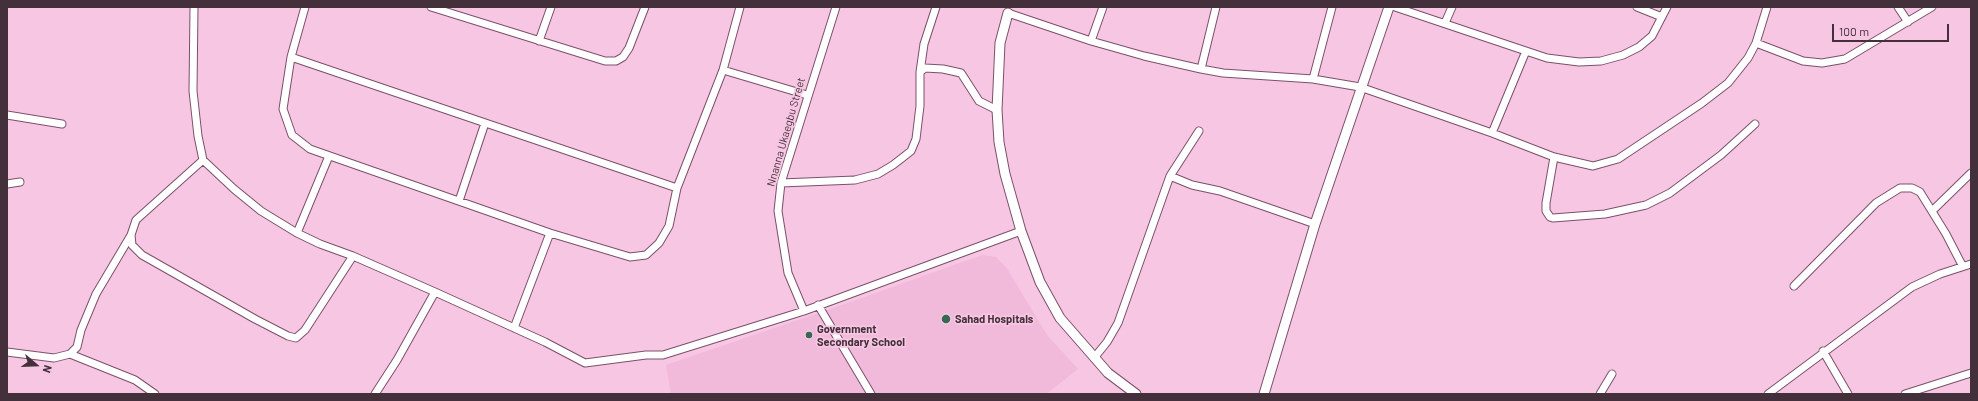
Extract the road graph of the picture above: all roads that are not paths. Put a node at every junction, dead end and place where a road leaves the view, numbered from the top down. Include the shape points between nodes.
1 (194, 7) edge
2 (305, 7) edge
3 (431, 7) edge
4 (551, 7) edge
5 (645, 7) edge
6 (740, 7) edge
7 (836, 7) edge
8 (936, 7) edge
9 (1103, 7) edge
10 (1216, 7) edge
11 (1332, 7) edge
12 (1389, 7) edge
13 (1395, 7) edge
14 (1452, 7) edge
15 (1637, 7) edge
16 (1666, 7) edge
17 (1767, 7) edge
18 (1898, 7) edge
19 (1932, 7) edge
20 (1008, 13) joint
21 (1662, 17) junction
22 (1908, 22) junction
23 (1445, 23) junction
24 (539, 41) junction
25 (1091, 41) junction
26 (1756, 43) junction
27 (1526, 51) junction
28 (291, 57) junction
29 (1201, 69) junction
30 (723, 70) junction
31 (920, 72) junction
32 (1313, 79) junction
33 (1360, 87) junction
34 (807, 95) junction
35 (997, 110) junction
36 (7, 115) edge
37 (485, 123) junction
38 (62, 124) dead end
39 (1755, 124) dead end
40 (1199, 131) dead end
41 (1492, 133) junction
42 (329, 156) junction
43 (1554, 157) junction
44 (203, 160) junction
45 (1971, 173) edge
46 (1170, 176) junction
47 (20, 182) dead end
48 (781, 183) junction
49 (7, 184) edge
50 (677, 188) junction
51 (458, 201) junction
52 (1932, 211) junction
53 (1315, 224) junction
54 (1021, 231) junction
55 (297, 233) junction
56 (550, 233) junction
57 (131, 235) junction
58 (353, 256) junction
59 (1971, 264) edge
60 (1962, 265) junction
61 (1794, 286) dead end
62 (435, 292) junction
63 (818, 305) junction
64 (804, 311) junction
65 (514, 328) junction
66 (7, 352) edge
67 (1823, 352) junction
68 (70, 354) junction
69 (1094, 358) junction
70 (1971, 373) edge
71 (1612, 374) dead end
72 (155, 394) edge
73 (375, 394) edge
74 (871, 394) edge
75 (1136, 394) edge
76 (1264, 394) edge
77 (1600, 394) edge
78 (1768, 394) edge
79 (1848, 394) edge
80 (1905, 394) edge

1 - 44 street via 193,91
2 - 28 street
3 - 24 street
4 - 24 street
5 - 24 street via 629,48 623,57 616,61 605,61
6 - 30 street
7 - 34 street, Nnanna Ukaegbu Street
8 - 31 street via 924,44
9 - 25 street
10 - 29 street
11 - 32 street
12 - 33 main road
13 - 23 street
14 - 23 street
15 - 21 street
16 - 21 street
17 - 26 street
18 - 22 street
19 - 22 street
20 - 25 street
20 - 35 main road via 1000,43
21 - 27 street via 1652,36 1639,47 1601,61 1579,62 1547,58
22 - 26 street via 1845,59 1822,63 1803,61
23 - 27 street
25 - 29 street
26 - 43 street via 1728,84 1618,159 1593,166
27 - 41 street
28 - 37 street
28 - 42 street via 283,109 292,135 310,149
29 - 32 street via 1223,73
30 - 34 street
30 - 50 street
31 - 35 street via 924,68 933,68 961,73 979,101
31 - 48 street via 920,106 916,139 911,151 894,165 878,174 855,180
32 - 33 street
33 - 41 street
33 - 53 main road
34 - 48 street, Nnanna Ukaegbu Street
35 - 54 main road via 1005,174
36 - 38 street
37 - 50 street
37 - 51 street
39 - 43 street via 1721,155 1670,193 1646,205 1605,214 1550,217 1546,211 1546,203
40 - 46 street
41 - 43 street
42 - 51 street
42 - 55 street
44 - 55 street via 261,212
44 - 57 street via 136,220
45 - 52 street
46 - 53 street
46 - 69 street via 1118,323
47 - 49 street
48 - 64 street, Nnanna Ukaegbu Street via 778,211 787,265
50 - 56 street via 669,226 659,243 646,255 630,257
51 - 56 street
52 - 60 street
52 - 61 street via 1920,192 1912,188 1900,188 1876,203
53 - 76 main road
54 - 63 street
54 - 69 main road via 1040,282 1060,318
55 - 58 street
56 - 65 street
57 - 58 street via 132,245 142,255 255,319 296,338 305,330
57 - 68 street via 96,294 77,347
58 - 62 street
59 - 60 street
60 - 67 street via 1912,287
62 - 65 street
62 - 73 street
63 - 64 street
63 - 74 street
64 - 65 street via 663,355 586,363
66 - 68 street via 54,358
67 - 78 street
67 - 79 street
68 - 72 street via 135,380
69 - 75 main road via 1108,373
70 - 80 street
71 - 77 street

